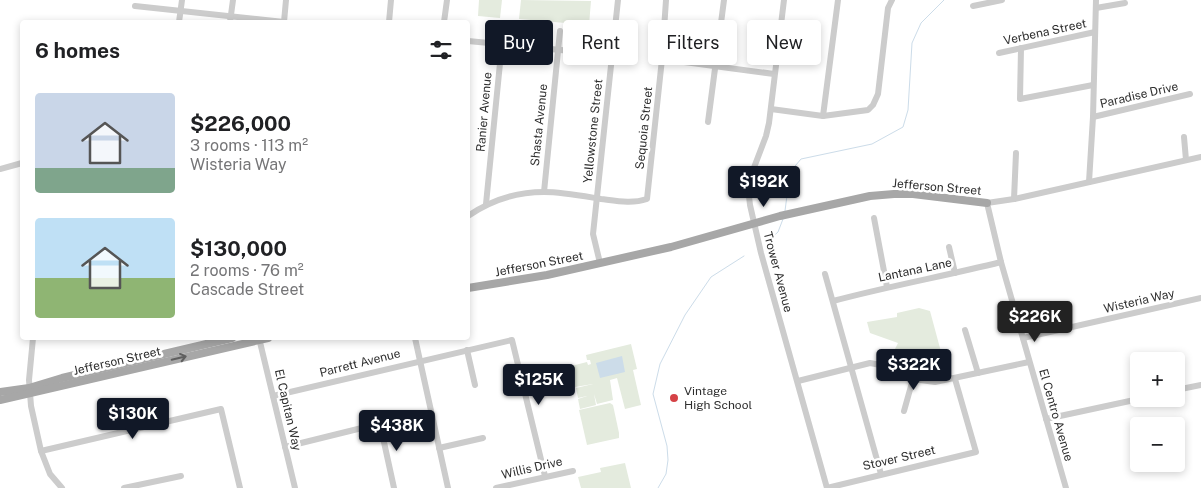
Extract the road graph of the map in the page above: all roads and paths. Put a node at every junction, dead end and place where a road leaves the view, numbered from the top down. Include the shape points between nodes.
1 (182, 0) edge
2 (233, 0) edge
3 (286, 0) edge
4 (391, 0) edge
5 (447, 0) edge
6 (618, 0) edge
7 (666, 0) edge
8 (724, 0) edge
9 (784, 0) edge
10 (838, 0) edge
11 (892, 0) edge
12 (1002, 0) edge
13 (1096, 0) edge
14 (1125, 3) dead end
15 (135, 6) dead end
16 (973, 6) dead end
17 (1096, 8) junction
18 (181, 12) junction
19 (179, 20) edge
20 (231, 20) edge
21 (284, 20) edge
22 (389, 20) edge
23 (444, 20) edge
24 (616, 20) edge
25 (665, 20) edge
26 (560, 31) dead end
27 (1095, 32) junction
28 (470, 41) edge
29 (485, 43) edge
30 (1021, 48) junction
31 (553, 49) edge
32 (558, 50) junction
33 (563, 50) edge
34 (999, 53) dead end
35 (499, 65) edge
36 (611, 65) edge
37 (661, 65) edge
38 (708, 65) edge
39 (716, 66) junction
40 (774, 74) junction
41 (1093, 85) junction
42 (1190, 94) dead end
43 (771, 109) junction
44 (822, 116) junction
45 (1093, 117) junction
46 (708, 122) dead end
47 (1184, 137) dead end
48 (1016, 153) dead end
49 (1201, 156) edge
50 (1186, 160) junction
51 (20, 164) edge
52 (0, 169) edge
53 (1089, 182) junction
54 (544, 192) junction
55 (598, 198) junction
56 (1014, 199) junction
57 (987, 203) junction
58 (486, 204) junction
59 (470, 215) edge
60 (874, 218) dead end
61 (753, 223) junction
62 (949, 247) dead end
63 (1001, 262) junction
64 (600, 263) junction
65 (955, 273) junction
66 (825, 274) dead end
67 (887, 287) junction
68 (470, 288) edge
69 (1201, 298) edge
70 (833, 301) junction
71 (965, 330) dead end
72 (1023, 338) junction
73 (33, 340) edge
74 (224, 340) edge
75 (255, 340) edge
76 (259, 340) edge
77 (415, 340) edge
78 (467, 350) junction
79 (418, 360) junction
80 (1029, 362) junction
81 (851, 367) junction
82 (978, 373) junction
83 (955, 379) junction
84 (913, 380) junction
85 (798, 381) junction
86 (475, 385) dead end
87 (1201, 385) edge
88 (1185, 388) edge
89 (30, 391) junction
90 (0, 392) edge
91 (273, 396) junction
92 (0, 400) edge
93 (1130, 401) edge
94 (904, 411) dead end
95 (1046, 419) junction
96 (483, 438) dead end
97 (285, 447) junction
98 (439, 448) junction
99 (41, 450) junction
100 (573, 471) dead end
101 (881, 474) junction
102 (181, 476) dead end
103 (545, 476) junction
104 (62, 488) edge
105 (124, 488) edge
106 (240, 488) edge
107 (295, 488) edge
108 (394, 488) edge
109 (448, 488) edge
110 (496, 488) edge
111 (827, 488) edge
112 (1066, 488) edge

1 - 18 street
2 - 20 street
3 - 21 street
4 - 22 street
5 - 23 street
6 - 24 street, Yellowstone Street
7 - 25 street, Sequoia Street
8 - 39 street
9 - 40 street, Trower Avenue
10 - 44 street
11 - 44 street via 888,8 878,94 873,106 868,110
12 - 16 street
13 - 17 street
14 - 17 street
15 - 18 street
17 - 27 street
18 - 19 street
18 - 20 street
26 - 32 street, Shasta Avenue
27 - 30 street, Verbena Street
27 - 41 street
28 - 29 street
30 - 34 street, Verbena Street
30 - 41 street via 1020,100
31 - 32 street
32 - 33 street
32 - 54 street, Shasta Avenue
35 - 58 street, Ranier Avenue
36 - 55 street, Yellowstone Street
37 - 55 street, Sequoia Street via 647,198 624,202
38 - 39 street
39 - 40 street
39 - 46 street
40 - 43 street, Trower Avenue
41 - 45 street
42 - 45 street, Paradise Drive
43 - 44 street
43 - 61 street, Trower Avenue via 766,136 748,187
45 - 53 street
47 - 50 street
48 - 56 street
49 - 50 street, Jefferson Street
50 - 53 street, Jefferson Street
51 - 52 street
53 - 56 street, Jefferson Street
54 - 55 street
54 - 58 street via 517,194
55 - 64 street, Yellowstone Street via 593,234
56 - 57 street, Jefferson Street
57 - 61 main road, Jefferson Street via 894,194 870,196
57 - 63 street, El Centro Avenue
58 - 59 street
60 - 67 street
61 - 64 main road, Jefferson Street
61 - 85 street, Trower Avenue
62 - 65 street
63 - 65 street, Lantana Lane
63 - 72 street, El Centro Avenue
64 - 68 main road, Jefferson Street
65 - 67 street, Lantana Lane
66 - 70 street
67 - 70 street, Lantana Lane
69 - 72 street, Wisteria Way
70 - 81 street
71 - 82 street
72 - 80 street, El Centro Avenue
73 - 89 street
74 - 89 main road, Jefferson Street via 80,374
89 -> 75 main road, Jefferson Street
76 - 91 street, El Capitan Way
77 - 79 street
78 - 79 street, Parrett Avenue
78 - 86 street
78 - 103 street, Parrett Avenue via 512,340
79 - 91 street, Parrett Avenue
79 - 98 street
80 - 82 street
80 - 95 street, El Centro Avenue
81 - 84 street via 870,363 886,366
81 - 85 street
81 - 101 street
82 - 83 street
83 - 84 street via 935,382
83 - 101 street, Stover Street via 976,452
84 - 94 street
85 - 111 street, Trower Avenue
87 - 88 street
89 - 90 main road, Jefferson Street
89 - 92 main road, Jefferson Street
89 - 99 street
91 - 97 street, El Capitan Way
93 - 95 street
95 - 112 street, El Centro Avenue
96 - 98 street
97 - 107 street, El Capitan Way
97 - 108 street via 371,425 378,427
98 - 109 street
99 - 104 street via 50,474
99 - 106 street via 221,409
100 - 103 street, Willis Drive
101 - 111 street, Stover Street
102 - 105 street
103 - 110 street, Willis Drive

